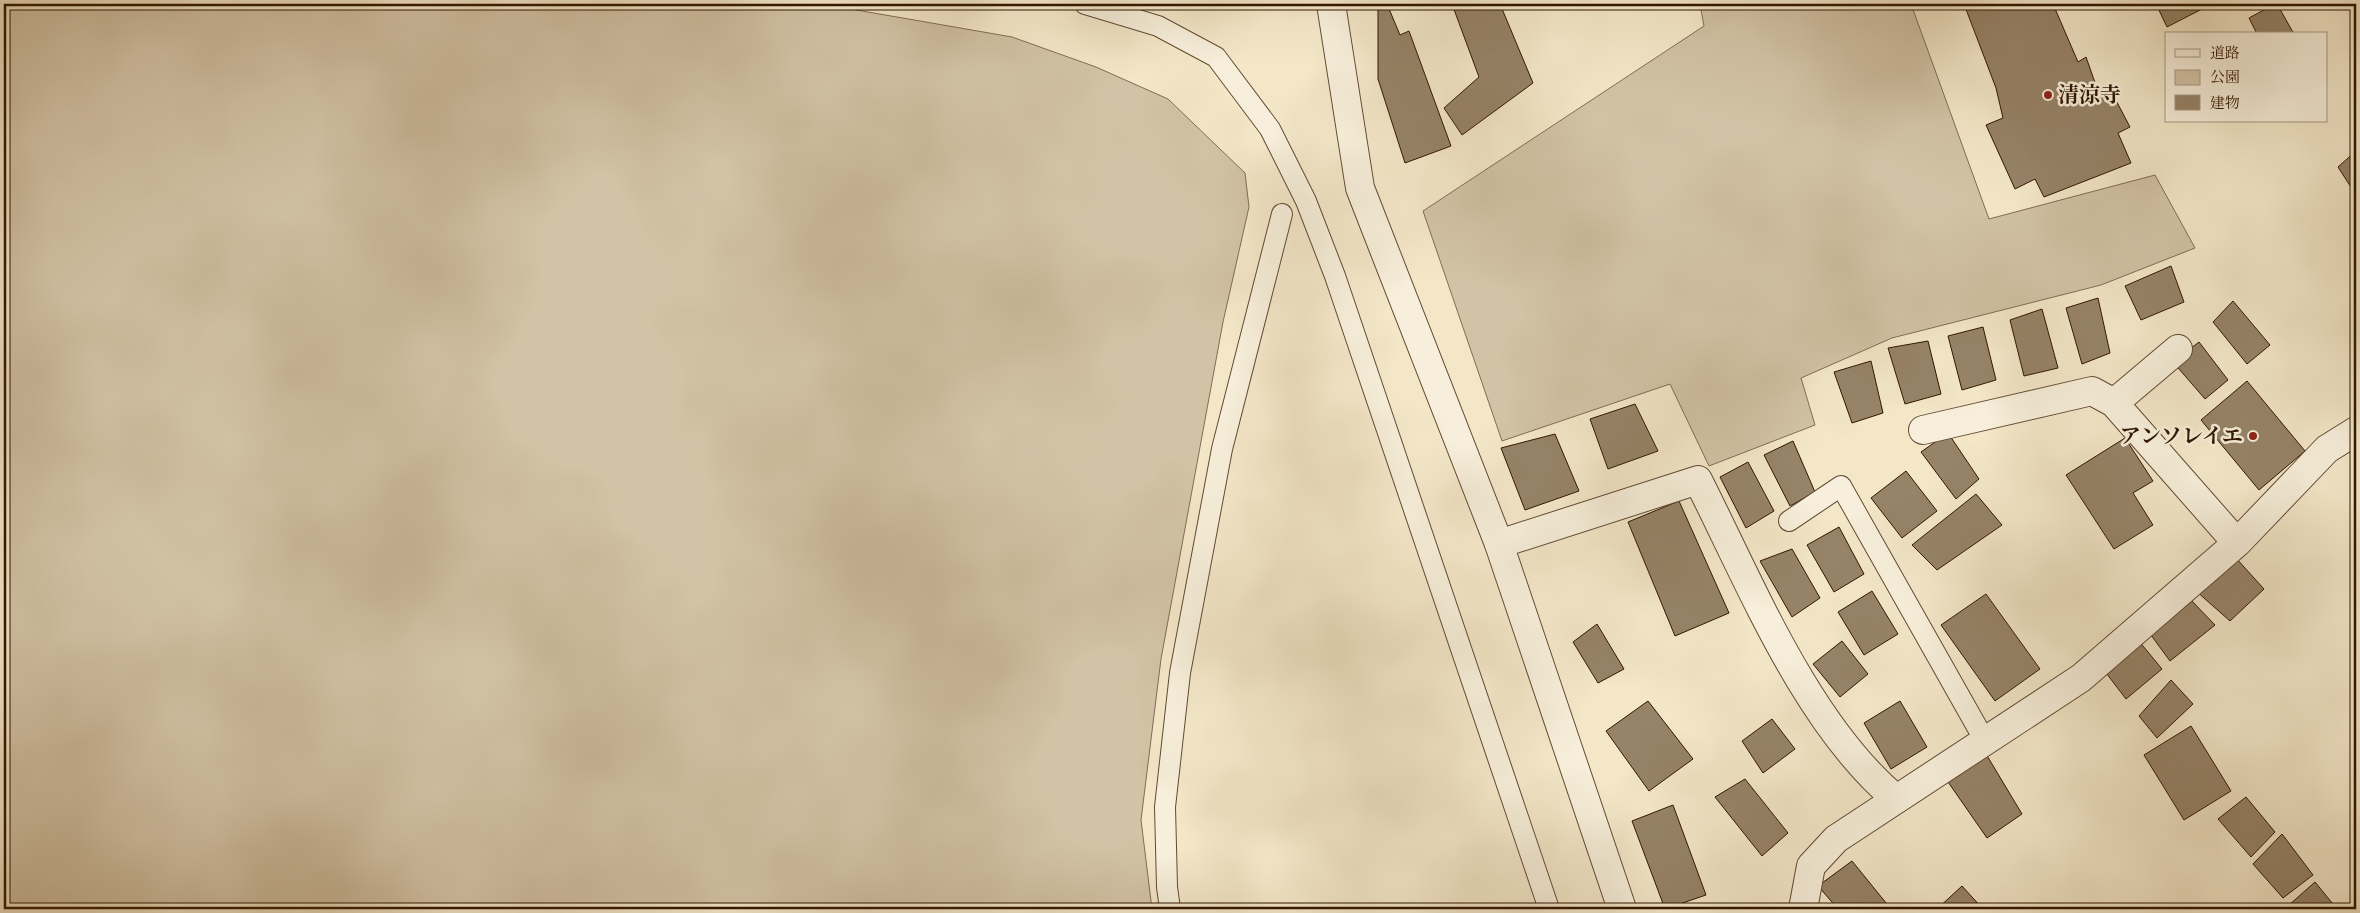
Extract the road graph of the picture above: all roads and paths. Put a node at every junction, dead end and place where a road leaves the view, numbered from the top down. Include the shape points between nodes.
1 (1085, 4) edge
2 (1331, 4) edge
3 (1282, 214) dead end
4 (2178, 349) dead end
5 (2114, 403) junction
6 (1923, 430) dead end
7 (2356, 431) edge
8 (1789, 521) dead end
9 (2237, 543) junction
10 (1498, 544) junction
11 (1985, 741) junction
12 (1896, 799) junction
13 (1170, 909) edge
14 (1549, 909) edge
15 (1622, 909) edge
16 (1803, 909) edge

1 - 14 lane via 1158,26 1216,57 1270,129 1306,201 1335,276
2 - 10 street via 1360,188
3 - 13 lane via 1222,449 1180,673 1166,807
4 - 5 street
5 - 6 street via 2092,391
5 - 9 street
7 - 9 street via 2327,449
8 - 11 lane via 1842,486
9 - 11 street via 2081,678
10 - 12 street via 1698,480 1784,652 1813,702 1877,783
10 - 15 street
11 - 12 street
12 - 16 street via 1836,839 1811,866

